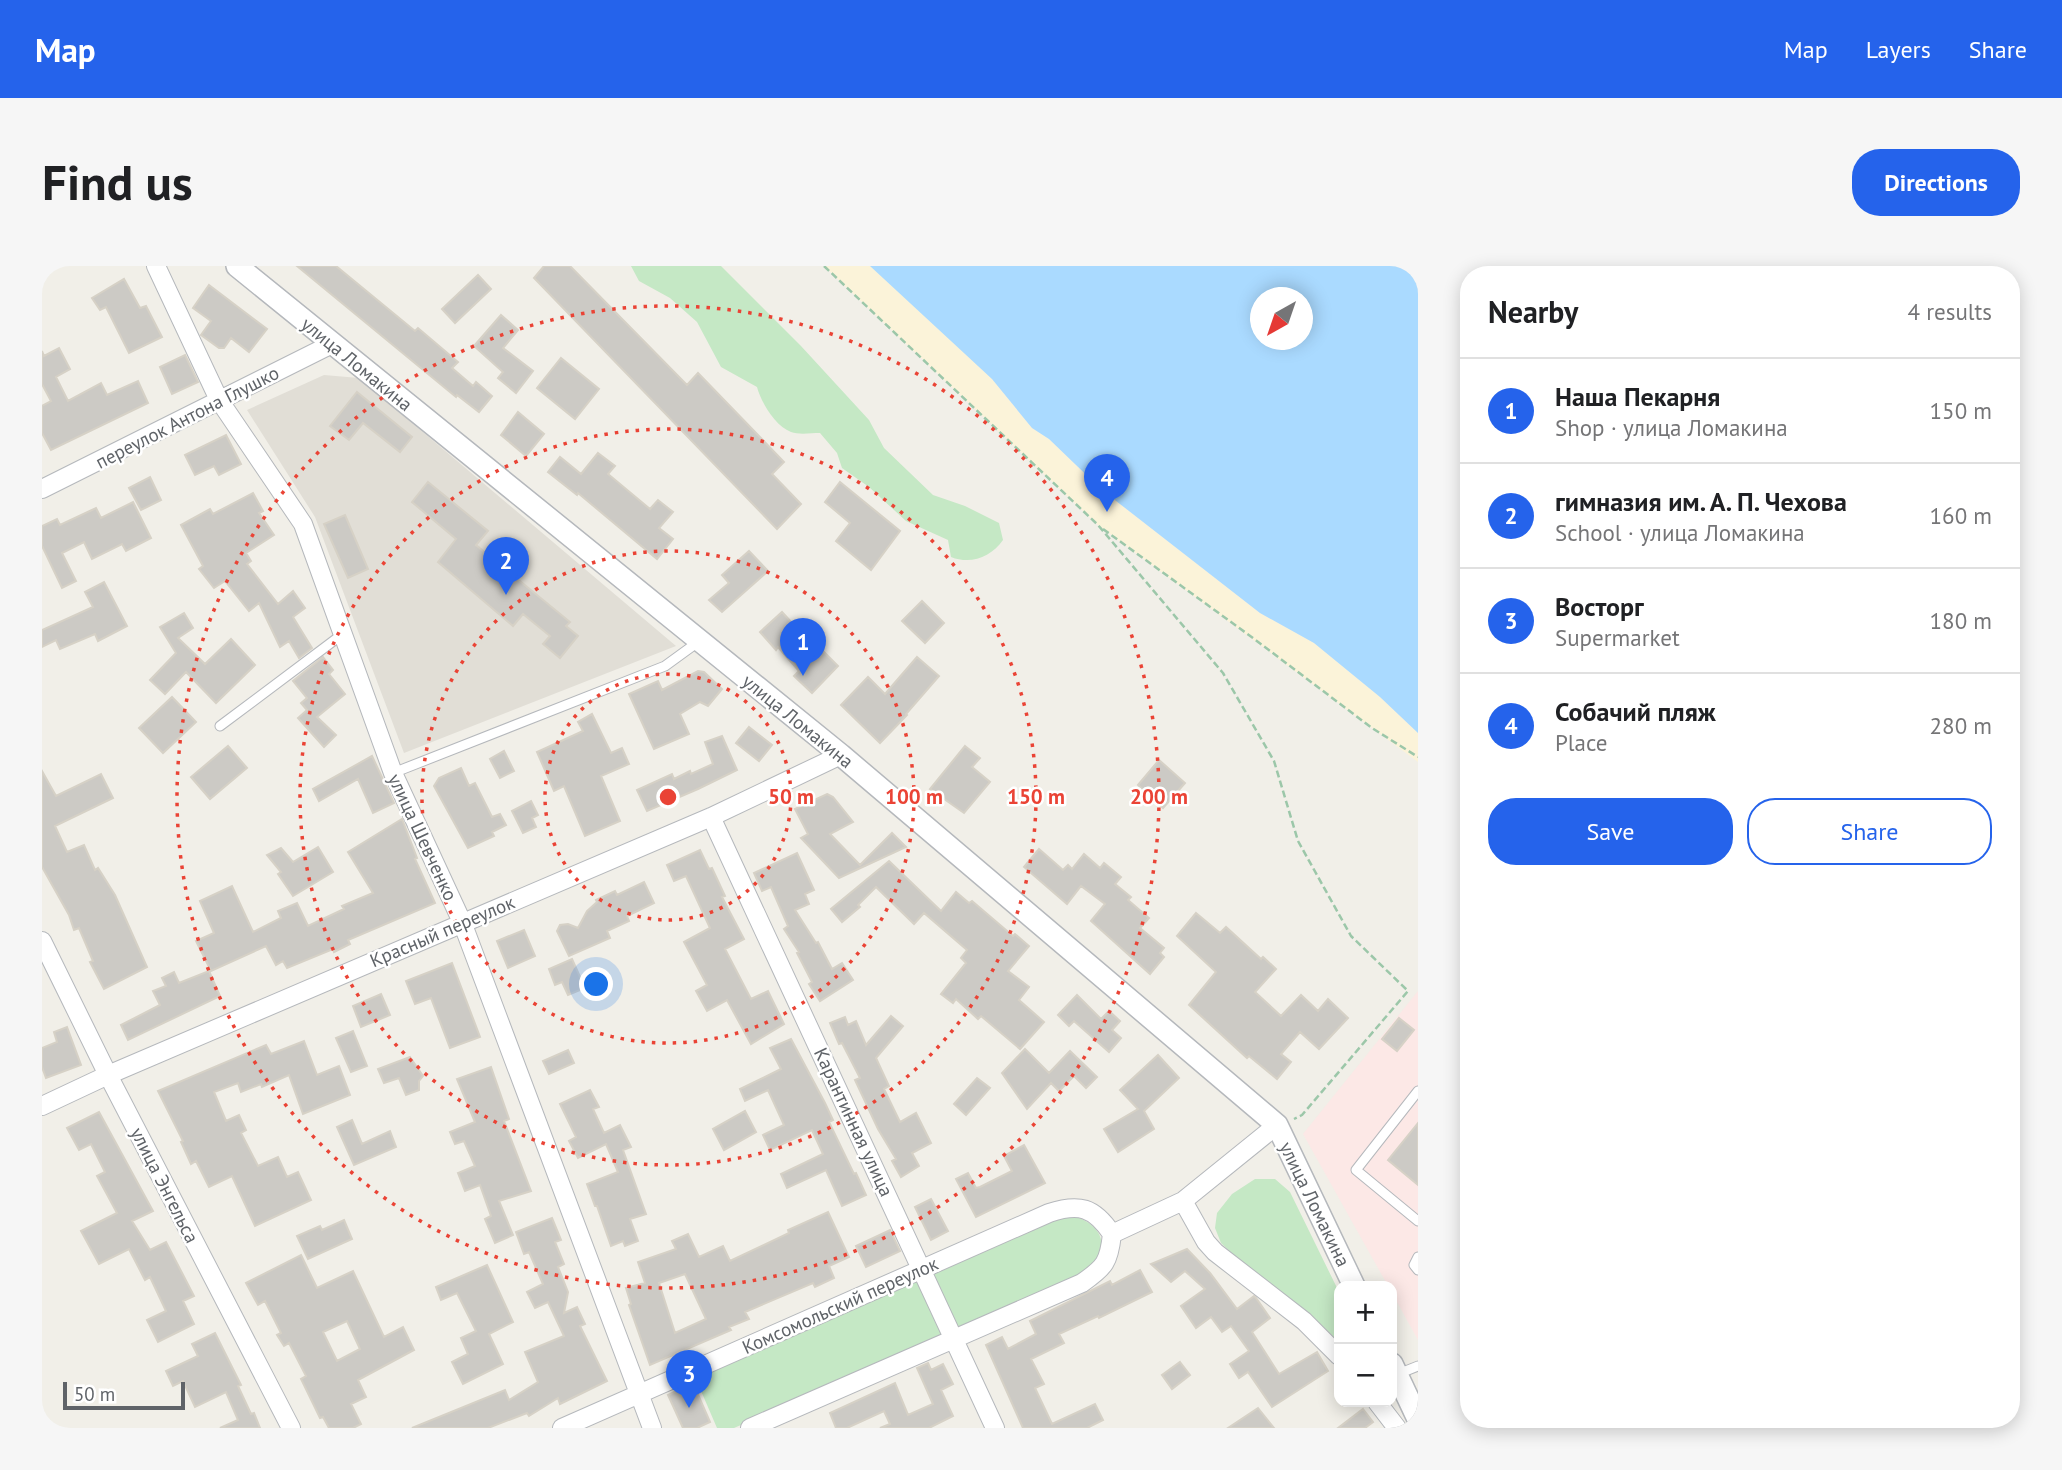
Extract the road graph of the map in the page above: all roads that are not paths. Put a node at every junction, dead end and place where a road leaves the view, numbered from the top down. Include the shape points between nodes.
1 (156, 266) edge
2 (237, 266) edge
3 (332, 344) junction
4 (219, 400) junction
5 (42, 489) edge
6 (344, 633) junction
7 (699, 641) junction
8 (220, 726) dead end
9 (841, 755) junction
10 (393, 773) junction
11 (711, 817) junction
12 (462, 922) junction
13 (42, 941) edge
14 (108, 1075) junction
15 (1418, 1091) edge
16 (42, 1106) edge
17 (1277, 1125) junction
18 (1183, 1201) junction
19 (1418, 1221) edge
20 (1112, 1234) junction
21 (1418, 1257) edge
22 (923, 1269) junction
23 (1418, 1270) edge
24 (1352, 1281) edge
25 (955, 1338) junction
26 (1334, 1351) edge
27 (1418, 1366) edge
28 (1397, 1369) edge
29 (1397, 1375) edge
30 (639, 1394) junction
31 (1381, 1407) edge
32 (1418, 1419) edge
33 (291, 1428) edge
34 (562, 1428) edge
35 (652, 1428) edge
36 (750, 1428) edge
37 (995, 1428) edge
38 (1397, 1428) edge

1 - 4 street, улица Шевченко
2 - 3 street, улица Ломакина
3 - 4 street, переулок Антона Глушко
3 - 7 street, улица Ломакина
4 - 5 street, переулок Антона Глушко
4 - 6 street, улица Шевченко via 303,524
6 - 8 lane
6 - 10 street, улица Шевченко
7 - 9 street, улица Ломакина
7 - 10 lane via 665,666
9 - 11 street, Красный переулок
9 - 17 street, улица Ломакина
10 - 12 street, улица Шевченко
11 - 12 street, Красный переулок
11 - 22 street, Карантинная улица
12 - 14 street, Красный переулок
12 - 30 street, улица Шевченко
13 - 14 street, улица Энгельса
14 - 16 street, Красный переулок
14 - 33 street, улица Энгельса
15 - 19 lane via 1356,1170
17 - 18 street
17 - 24 street, улица Ломакина
18 - 20 street
18 - 26 street via 1215,1252 1304,1321
20 - 22 street, Комсомольский переулок via 1103,1220 1087,1209 1067,1207
20 - 25 street via 1108,1259 1082,1283
21 - 23 lane via 1414,1265
22 - 25 street, Карантинная улица
22 - 30 street, Комсомольский переулок
25 - 36 street
25 - 37 street, Карантинная улица
27 - 28 lane
29 - 32 street
30 - 34 street, Комсомольский переулок
30 - 35 street, улица Шевченко
31 - 38 street

